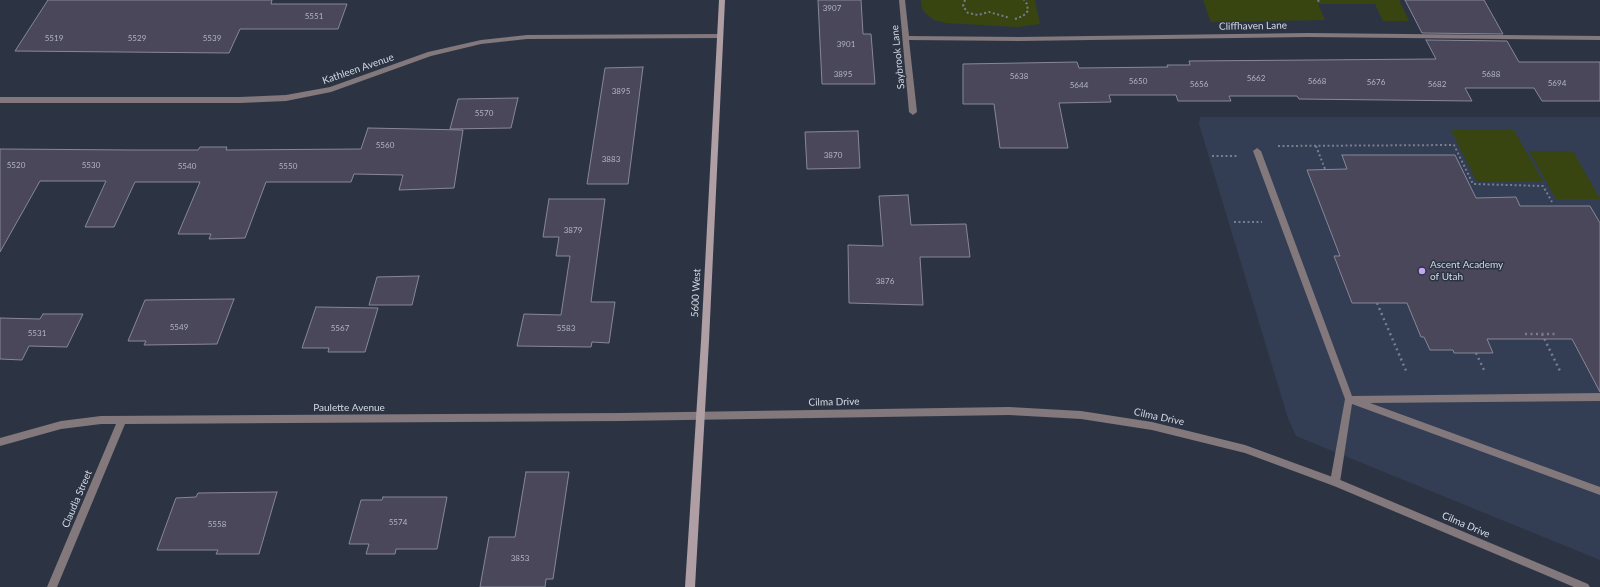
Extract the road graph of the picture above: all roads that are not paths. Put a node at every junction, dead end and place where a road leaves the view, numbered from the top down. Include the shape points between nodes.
1 (722, 0) edge
2 (902, 0) edge
3 (720, 36) junction
4 (906, 38) junction
5 (1600, 38) edge
6 (0, 100) edge
7 (913, 112) dead end
8 (1257, 151) dead end
9 (1600, 397) edge
10 (1349, 399) junction
11 (700, 415) junction
12 (122, 420) junction
13 (0, 442) edge
14 (1335, 482) junction
15 (1600, 491) edge
16 (52, 587) edge
17 (690, 587) edge
18 (1585, 587) edge

1 - 3 main road, 5600 West
2 - 4 street, Saybrook Lane
3 - 6 street, Kathleen Avenue via 527,37 487,41 430,54 332,90 286,98
3 - 11 main road, 5600 West
4 - 5 street, Cliffhaven Lane via 1308,35
4 - 7 street, Saybrook Lane
8 - 10 street
9 - 10 street
10 - 14 street
10 - 15 street
11 - 12 street, Paulette Avenue
11 - 14 street, Cilma Drive via 1009,411 1081,415 1152,426 1213,440
11 - 17 main road, 5600 West
12 - 13 street, Paulette Avenue via 61,425
12 - 16 street, Claudia Street
14 - 18 street, Cilma Drive

